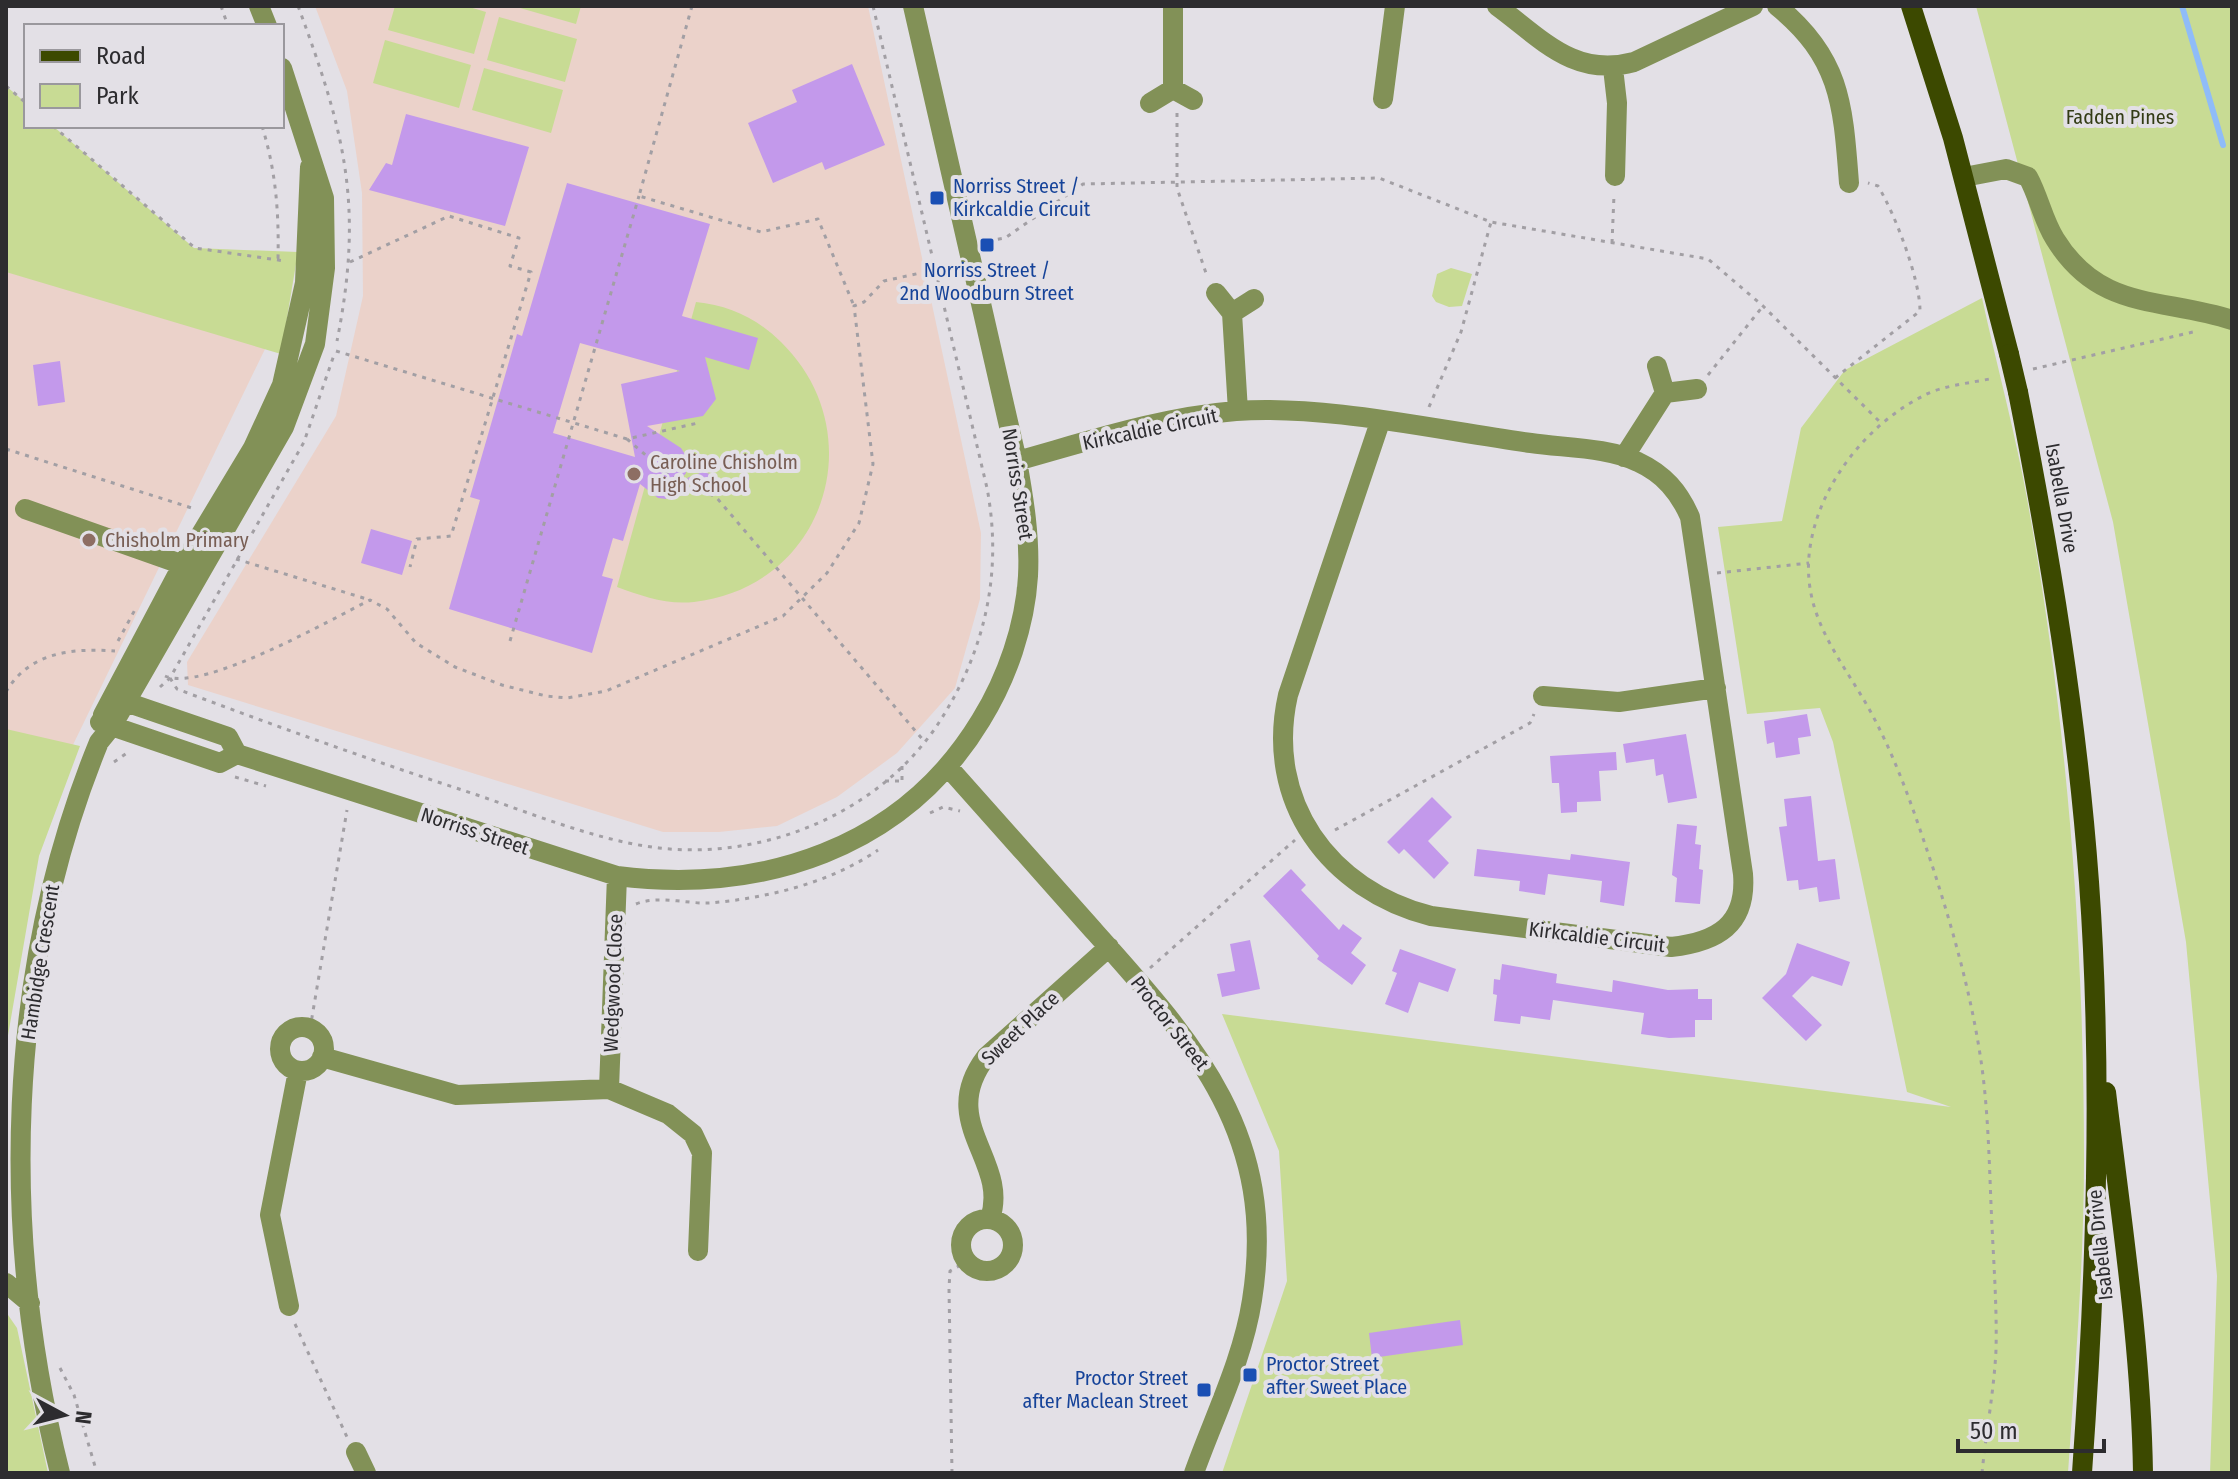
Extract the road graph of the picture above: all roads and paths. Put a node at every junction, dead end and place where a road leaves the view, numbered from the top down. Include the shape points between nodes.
1 (692, 6) edge
2 (873, 6) edge
3 (913, 6) edge
4 (1173, 6) edge
5 (1395, 6) edge
6 (1497, 6) edge
7 (1753, 6) edge
8 (1777, 6) edge
9 (1911, 6) edge
10 (1613, 68) junction
11 (284, 75) edge
12 (6, 86) edge
13 (1183, 95) junction
14 (1383, 99) dead end
15 (24, 101) edge
16 (1150, 103) dead end
17 (55, 128) edge
18 (263, 128) edge
19 (311, 163) junction
20 (1615, 176) joint
21 (1964, 177) junction
22 (1176, 182) junction
23 (1849, 183) joint
24 (639, 196) junction
25 (1491, 222) junction
26 (1612, 243) junction
27 (968, 246) junction
28 (278, 259) junction
29 (290, 261) dead end
30 (350, 262) dead end
31 (936, 269) junction
32 (1216, 293) joint
33 (1254, 299) dead end
34 (854, 306) junction
35 (1763, 306) junction
36 (1232, 313) junction
37 (2232, 320) edge
38 (2201, 330) dead end
39 (335, 351) dead end
40 (1657, 366) dead end
41 (2023, 371) dead end
42 (1835, 378) junction
43 (1995, 378) dead end
44 (1697, 389) joint
45 (1665, 393) junction
46 (492, 399) junction
47 (1238, 411) junction
48 (1380, 422) junction
49 (573, 423) junction
50 (698, 423) dead end
51 (1882, 424) junction
52 (1420, 428) junction
53 (627, 439) junction
54 (304, 442) dead end
55 (6, 449) edge
56 (1624, 457) junction
57 (1017, 461) junction
58 (25, 509) dead end
59 (214, 516) junction
60 (236, 559) junction
61 (1809, 563) junction
62 (191, 567) junction
63 (410, 567) dead end
64 (1699, 575) junction
65 (804, 598) junction
66 (142, 600) dead end
67 (370, 600) junction
68 (510, 641) dead end
69 (130, 659) junction
70 (170, 678) junction
71 (1716, 688) junction
72 (6, 692) edge
73 (1543, 696) joint
74 (119, 700) junction
75 (104, 730) junction
76 (924, 741) junction
77 (237, 754) junction
78 (949, 768) junction
79 (229, 776) dead end
80 (884, 781) junction
81 (901, 781) dead end
82 (274, 788) dead end
83 (350, 803) junction
84 (929, 813) dead end
85 (966, 815) dead end
86 (1330, 833) dead end
87 (1301, 834) dead end
88 (884, 846) dead end
89 (617, 876) junction
90 (615, 917) junction
91 (1109, 947) junction
92 (1137, 979) junction
93 (2096, 1012) junction
94 (310, 1029) junction
95 (322, 1057) junction
96 (298, 1071) junction
97 (609, 1089) junction
98 (20, 1171) junction
99 (6, 1196) edge
100 (990, 1219) junction
101 (14, 1240) edge
102 (698, 1251) dead end
103 (966, 1262) junction
104 (6, 1283) edge
105 (30, 1303) junction
106 (289, 1306) joint
107 (57, 1360) dead end
108 (356, 1452) joint
109 (60, 1473) edge
110 (97, 1473) edge
111 (366, 1473) edge
112 (952, 1473) edge
113 (1194, 1473) edge
114 (1982, 1473) edge
115 (2082, 1473) edge
116 (2143, 1473) edge

1 - 24 path
2 - 31 path
3 - 27 street, Norriss Street
4 - 13 street
5 - 14 street
6 - 10 street via 1568,59
7 - 10 street
8 - 23 street via 1822,51 1844,112
9 - 21 main road, Isabella Drive
10 - 20 street
11 - 19 street, Hambidge Crescent
12 - 15 path
13 - 16 street
13 - 22 path via 1175,128
17 - 28 path via 195,248
18 - 28 path via 278,202
19 - 59 street, Hambidge Crescent via 307,263 290,356 259,435
19 - 62 street, Hambidge Crescent via 324,198 325,224 315,344 284,427
20 - 26 path
21 - 37 street via 2006,169 2028,177 2067,256 2112,292 2154,306
21 - 93 main road, Isabella Drive, bridge via 2018,392 2041,509 2071,699
22 - 25 path via 1379,178
22 - 27 path via 1079,185 1005,238
22 - 32 path
23 - 42 path via 1876,184 1884,196 1920,311
24 - 34 path via 761,232 818,219
24 - 49 path
25 - 26 path
25 - 52 path via 1461,332
26 - 35 path via 1708,259
27 - 31 path via 954,265
27 - 57 street, Norriss Street
28 - 29 path
30 - 46 path via 449,216 519,238 510,266 531,272
31 - 34 path via 884,281
31 - 76 path via 990,507 992,573 972,662
32 - 36 street
33 - 36 street
34 - 65 path via 873,464 859,523
35 - 42 path
35 - 44 path
36 - 47 street
38 - 41 path
39 - 46 path
40 - 45 street
42 - 51 path
43 - 51 path via 1926,394
44 - 45 street
45 - 56 street
46 - 49 path
46 - 63 path via 451,536 417,539
47 - 48 street, Kirkcaldie Circuit via 1303,412
47 - 57 street, Kirkcaldie Circuit via 1137,428
48 - 52 street, Kirkcaldie Circuit
48 - 71 street, Kirkcaldie Circuit via 1280,726 1281,759 1298,810 1359,885 1392,905 1431,916 1671,947 1716,936 1732,922 1745,894
49 - 53 path
49 - 68 path
50 - 53 path
51 - 61 path via 1853,453 1830,489 1816,522
52 - 56 street, Kirkcaldie Circuit
53 - 65 path via 670,476 716,497
54 - 60 path
55 - 59 path
56 - 64 street, Kirkcaldie Circuit via 1662,475 1680,495 1690,517
57 - 78 street, Norriss Street via 1028,527 1028,578 1019,629 992,702
58 - 62 street
59 - 62 street, Hambidge Crescent
60 - 67 path
60 - 70 path
61 - 64 path
61 - 114 path via 1817,620 1878,724 1932,866 1974,1022 1985,1091 1996,1312
62 - 69 street, Hambidge Crescent
64 - 71 street, Kirkcaldie Circuit
65 - 67 path via 783,616 715,646 606,691 567,698 502,685 455,667 416,643 387,609
65 - 76 path
66 - 69 path via 125,625
67 - 70 path via 249,661
69 - 70 path
69 - 72 path via 74,650 38,661 19,673
69 - 74 street, Hambidge Crescent
70 - 80 path via 177,689 319,743 572,826 661,848 739,847 782,837 845,811
71 - 73 street via 1619,702
73 - 86 path via 1530,723
74 - 75 street, Hambidge Crescent
74 - 77 street, Norriss Street via 228,737
75 - 77 street, Norriss Street via 220,763
75 - 98 street, Hambidge Crescent via 50,886 24,1056
76 - 80 path
77 - 83 street, Norriss Street
78 - 89 street, Norriss Street via 884,823 803,861 712,880
78 - 91 street, Proctor Street
79 - 82 path
80 - 81 path
83 - 89 street, Norriss Street
83 - 94 path
84 - 85 path via 943,807
87 - 92 path
88 - 90 path via 804,885 709,903 643,901 627,918
89 - 90 street, Wedgwood Close
90 - 97 street, Wedgwood Close
91 - 92 street, Proctor Street
91 - 100 street, Sweet Place via 972,1075 969,1118 993,1191
92 - 113 street, Proctor Street via 1172,1018 1220,1090 1241,1141 1254,1194 1257,1248 1252,1301
93 - 115 main road, Isabella Drive
93 - 116 main road, Isabella Drive via 2127,1269
94 - 95 street via 322,1040
94 - 96 street via 290,1031 281,1043 282,1059
95 - 96 street via 313,1068
95 - 97 street via 457,1095
96 - 106 street via 270,1215
97 - 102 street via 668,1114 693,1134 704,1172
98 - 99 street
98 - 101 street, Hambidge Crescent
100 - 103 street via 979,1220 964,1232 961,1252
100 - 103 street via 1000,1222 1012,1238 1010,1258 994,1271
101 - 105 street, Hambidge Crescent
103 - 112 path via 950,1271
104 - 105 street
105 - 109 street, Hambidge Crescent via 34,1358
106 - 108 path
107 - 110 path via 74,1395
108 - 111 street

